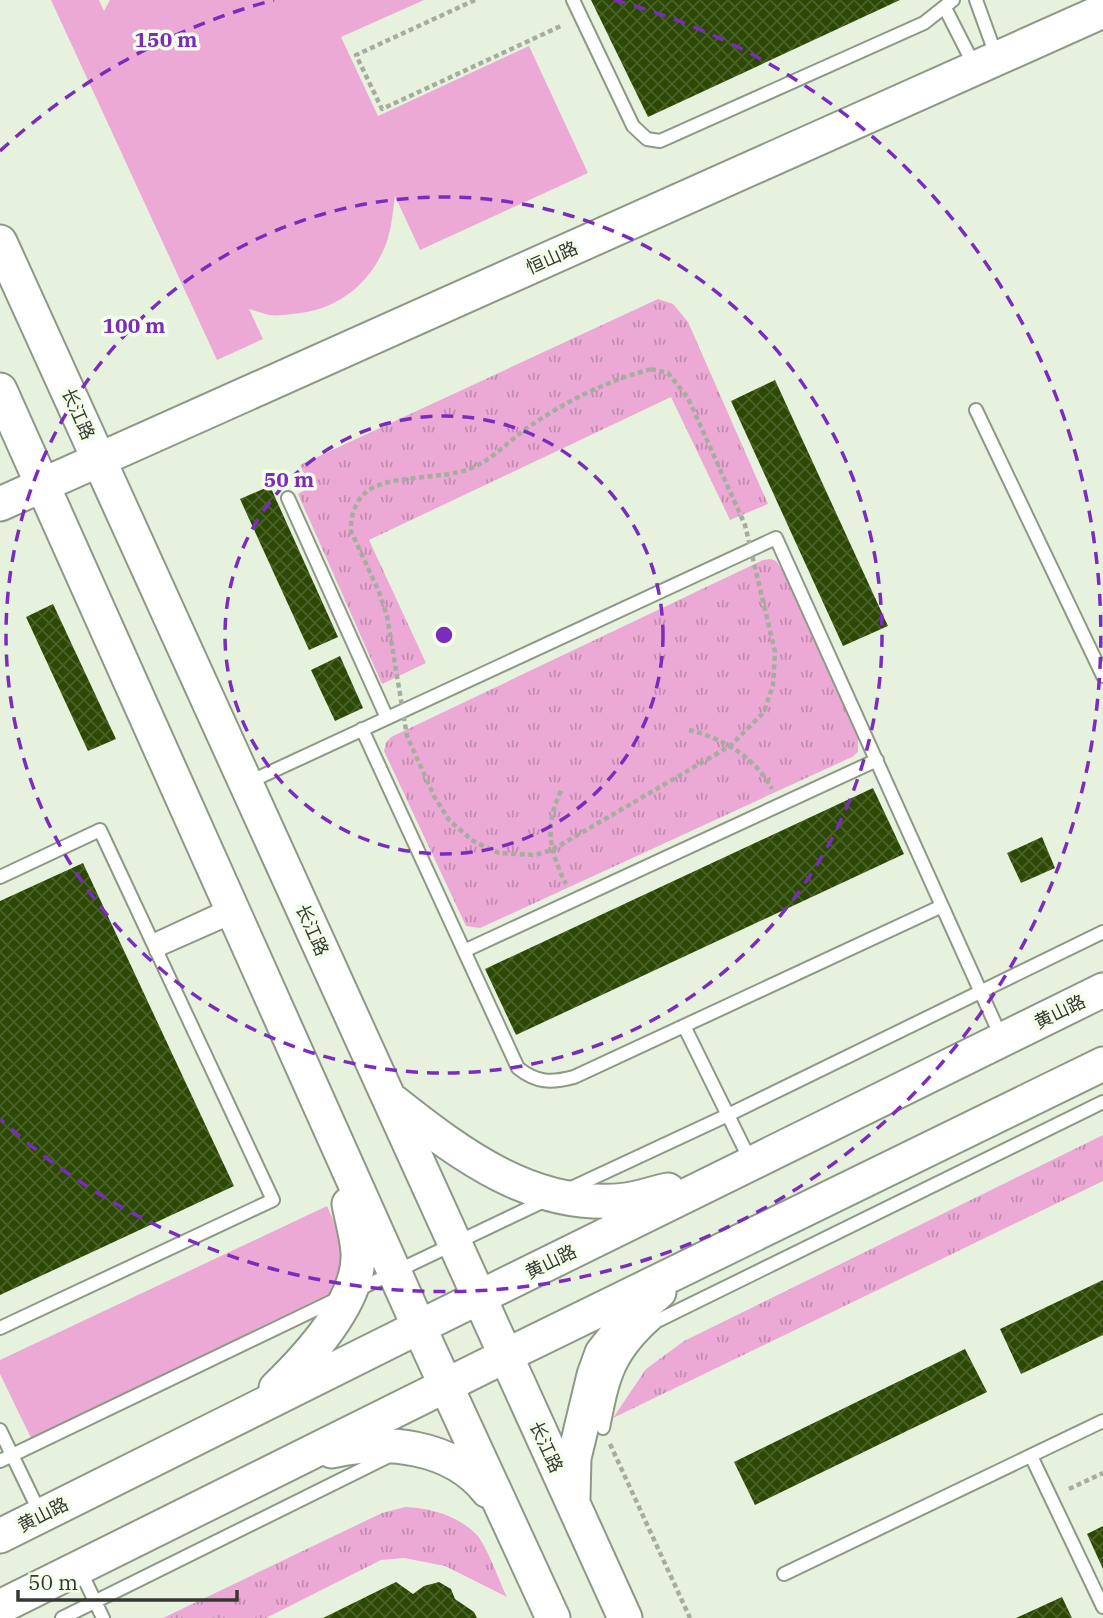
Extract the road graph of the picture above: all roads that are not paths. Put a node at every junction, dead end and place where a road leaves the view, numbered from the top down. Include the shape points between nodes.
1 (573, 0) edge
2 (976, 0) edge
3 (1084, 0) edge
4 (949, 4) edge
5 (1103, 11) edge
6 (983, 55) junction
7 (0, 242) edge
8 (0, 390) edge
9 (976, 410) dead end
10 (95, 451) junction
11 (39, 477) junction
12 (0, 484) edge
13 (288, 498) dead end
14 (0, 503) edge
15 (1103, 676) edge
16 (387, 718) junction
17 (362, 729) junction
18 (877, 761) junction
19 (246, 783) junction
20 (0, 877) edge
21 (942, 906) junction
22 (233, 910) junction
23 (1103, 932) edge
24 (154, 946) junction
25 (464, 951) junction
26 (1103, 990) edge
27 (981, 992) junction
28 (684, 1026) junction
29 (1002, 1040) junction
30 (1103, 1064) edge
31 (389, 1098) junction
32 (1103, 1102) edge
33 (728, 1115) junction
34 (340, 1150) junction
35 (752, 1164) junction
36 (722, 1178) junction
37 (553, 1197) junction
38 (455, 1244) junction
39 (690, 1266) junction
40 (394, 1272) junction
41 (348, 1294) junction
42 (479, 1297) junction
43 (419, 1327) junction
44 (0, 1328) edge
45 (505, 1356) junction
46 (445, 1385) junction
47 (251, 1411) junction
48 (1103, 1421) edge
49 (603, 1428) road end
50 (0, 1430) edge
51 (406, 1448) junction
52 (1031, 1456) junction
53 (6, 1458) edge
54 (296, 1460) junction
55 (573, 1504) junction
56 (505, 1515) junction
57 (41, 1516) junction
58 (0, 1536) edge
59 (79, 1568) junction
60 (784, 1574) dead end
61 (95, 1602) junction
62 (0, 1607) edge
63 (1103, 1608) edge
64 (62, 1618) edge
65 (103, 1618) edge
66 (553, 1618) edge
67 (625, 1618) edge

1 - 4 lane via 633,126 648,139 660,141 924,23
2 - 6 lane
3 - 6 street, 恒山路
4 - 6 lane
5 - 6 street, 恒山路
6 - 10 street, 恒山路
7 - 10 street, 长江路
8 - 11 street
9 - 15 lane
10 - 11 street, 恒山路
10 - 19 street, 长江路
11 - 12 street, 恒山路
11 - 14 street, 恒山路
11 - 22 street
13 - 16 lane
16 - 17 lane
16 - 18 lane via 776,538
17 - 19 lane
17 - 25 lane
18 - 21 lane
18 - 25 lane
19 - 31 street, 长江路
20 - 24 lane via 100,830
21 - 27 lane
21 - 28 lane
22 - 24 lane
22 - 34 street
23 - 27 lane
24 - 44 lane via 273,1200
25 - 28 lane via 518,1068 530,1078 544,1082 574,1077
26 - 29 street, 黄山路
27 - 29 lane
27 - 33 lane
28 - 33 lane
29 - 35 street, 黄山路
30 - 39 street
31 - 37 street via 488,1170
31 - 38 street, 长江路
32 - 49 lane via 657,1321 622,1361 611,1386
33 - 35 lane
33 - 37 lane
34 - 40 street
34 - 41 street via 359,1253
35 - 36 street, 黄山路
36 - 37 street via 626,1200
36 - 42 street, 黄山路
37 - 38 lane
38 - 40 lane
38 - 42 street, 长江路
39 - 45 street
39 - 55 street via 632,1315 602,1353 574,1458
40 - 41 lane
40 - 43 street
41 - 47 street via 330,1328 303,1361
41 - 53 lane
42 - 43 street, 黄山路
42 - 45 street, 长江路
43 - 46 street
43 - 47 street, 黄山路
45 - 46 street
45 - 55 street, 长江路
46 - 54 street
46 - 56 street
47 - 57 street, 黄山路
48 - 52 lane
50 - 53 lane
51 - 54 street via 356,1446
51 - 56 street via 458,1464 478,1479
51 - 61 lane
52 - 60 lane
52 - 63 lane
53 - 57 lane
54 - 59 street
55 - 67 street, 长江路
56 - 66 street
57 - 58 street, 黄山路
59 - 61 lane
59 - 62 street
61 - 64 lane
61 - 65 lane

